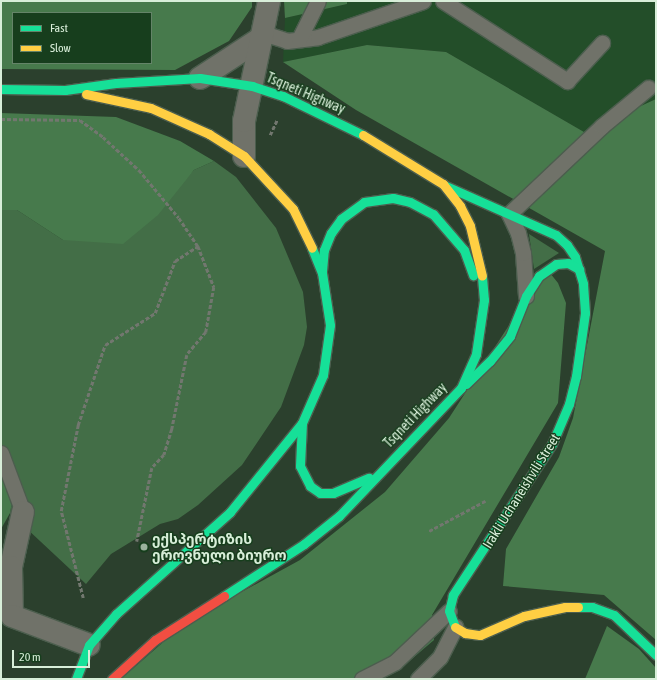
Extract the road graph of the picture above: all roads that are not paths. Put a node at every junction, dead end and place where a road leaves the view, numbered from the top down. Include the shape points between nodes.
1 (269, 1) edge
2 (318, 1) edge
3 (423, 1) edge
4 (443, 1) edge
5 (263, 35) junction
6 (299, 39) junction
7 (602, 43) dead end
8 (200, 78) junction
9 (252, 86) junction
10 (648, 88) dead end
11 (1, 90) edge
12 (65, 90) junction
13 (244, 156) junction
14 (443, 184) junction
15 (509, 214) junction
16 (579, 268) junction
17 (322, 273) junction
18 (526, 296) junction
19 (484, 300) junction
20 (461, 388) junction
21 (302, 423) junction
22 (1, 454) edge
23 (377, 474) junction
24 (23, 512) joint
25 (8, 551) edge
26 (449, 611) junction
27 (6, 620) edge
28 (455, 627) junction
29 (89, 645) junction
30 (656, 655) edge
31 (76, 679) edge
32 (112, 679) edge
33 (362, 679) edge
34 (418, 679) edge

1 - 5 street
2 - 6 lane
3 - 6 lane via 318,37
4 - 7 lane via 567,81
5 - 6 lane via 287,41
5 - 8 street
5 - 9 street
8 - 9 main road, Tsqneti Highway
8 - 12 main road, Tsqneti Highway via 116,83
9 - 13 street via 244,121
9 - 14 main road, Tsqneti Highway via 283,96 350,127
10 - 15 lane via 602,126
11 - 12 main road
12 - 13 main road via 151,108 209,134
13 - 17 main road via 293,209 306,232
14 - 15 main road, Irakli Uchaneishvili Street
14 - 19 main road, Tsqneti Highway via 460,206 477,245
15 - 16 main road, Irakli Uchaneishvili Street via 556,235 567,245
15 - 18 lane via 518,233 523,253
16 - 18 main road via 568,263 556,264 540,276
16 - 26 main road, Irakli Uchaneishvili Street via 585,313 576,376 569,404 552,444 517,502 462,580 453,595
17 - 19 main road via 324,250 331,233 341,219 364,202 378,198 393,198 410,202 433,214 451,232 464,250
17 - 21 main road via 328,303 328,350 323,375
18 - 20 main road via 510,336 490,361
19 - 20 main road, Tsqneti Highway via 476,354
20 - 23 main road, Tsqneti Highway
21 - 23 main road via 300,466 310,486 320,493 333,493
21 - 29 main road via 230,512 143,587
22 - 24 lane
23 - 32 main road, Tsqneti Highway via 339,516 304,544 155,640
24 - 25 street
25 - 27 street via 11,566
26 - 28 main road
26 - 33 lane, Irakli Uchaneishvili Street via 395,662
27 - 29 street
28 - 30 main road via 465,634 480,635 524,616 565,607 592,607 614,615
28 - 34 lane via 440,657
29 - 31 main road

